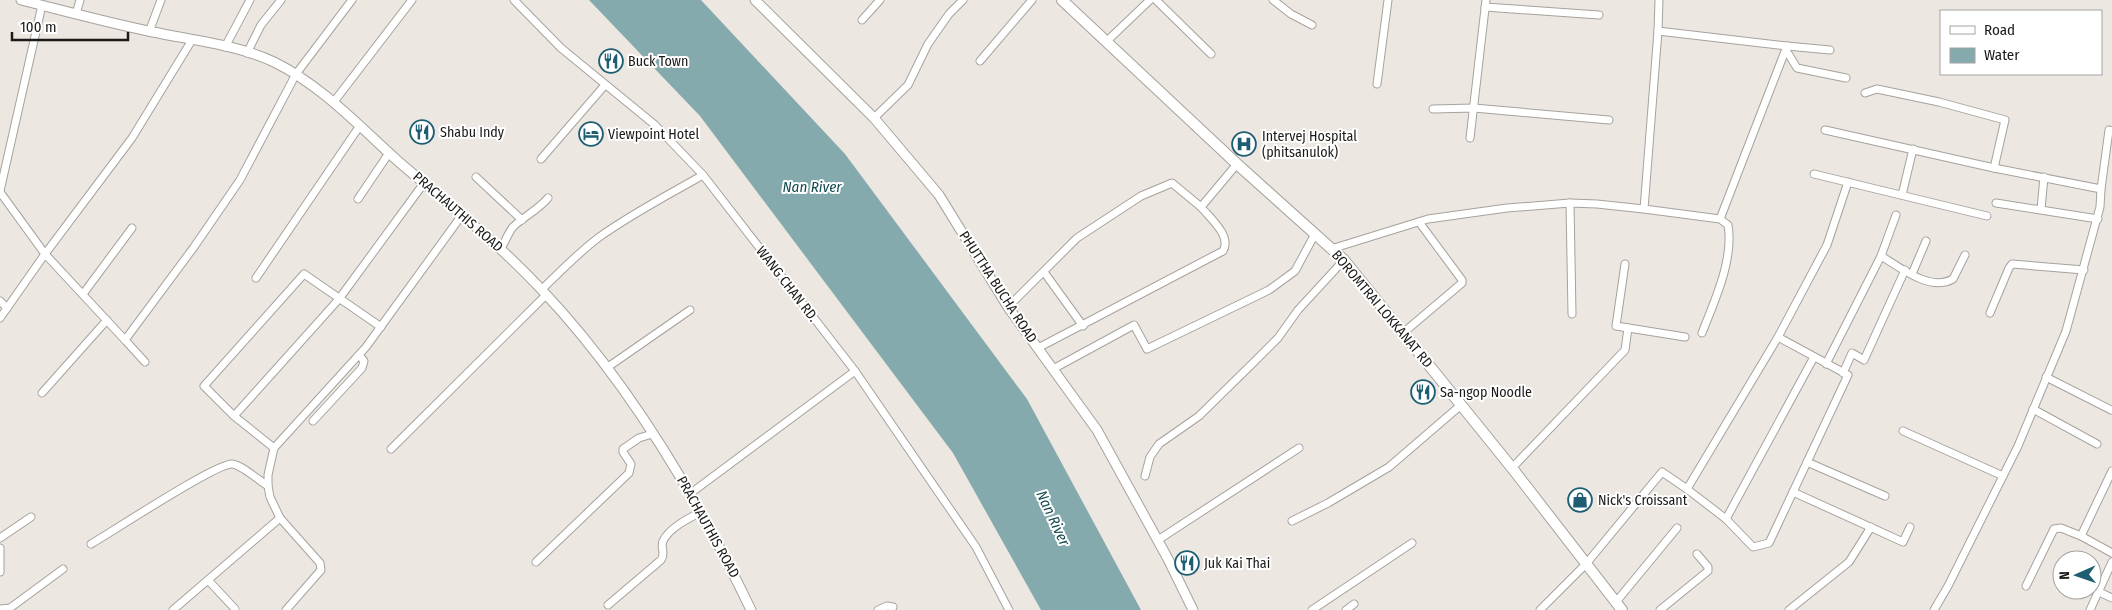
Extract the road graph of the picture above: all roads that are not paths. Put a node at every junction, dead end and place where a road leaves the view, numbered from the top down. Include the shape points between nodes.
1 (21, 0) edge
2 (80, 0) edge
3 (161, 0) edge
4 (250, 0) edge
5 (281, 0) edge
6 (352, 0) edge
7 (412, 0) edge
8 (514, 0) edge
9 (755, 0) edge
10 (880, 0) edge
11 (963, 0) edge
12 (1032, 0) edge
13 (1150, 0) edge
14 (1156, 0) edge
15 (1273, 0) edge
16 (1388, 0) edge
17 (1659, 0) edge
18 (1070, 2) edge
19 (1486, 3) edge
20 (42, 5) junction
21 (76, 14) junction
22 (1599, 15) dead end
23 (862, 20) dead end
24 (1312, 25) dead end
25 (1658, 31) junction
26 (149, 32) junction
27 (192, 40) junction
28 (1107, 41) junction
29 (225, 47) junction
30 (1787, 48) junction
31 (1830, 50) dead end
32 (247, 53) junction
33 (1211, 54) dead end
34 (980, 61) dead end
35 (296, 74) junction
36 (1846, 78) dead end
37 (1377, 84) dead end
38 (605, 85) junction
39 (1865, 93) dead end
40 (333, 103) junction
41 (1474, 108) junction
42 (1434, 109) dead end
43 (874, 118) junction
44 (1609, 120) dead end
45 (359, 127) junction
46 (1825, 130) dead end
47 (2112, 131) edge
48 (1470, 138) dead end
49 (1913, 149) junction
50 (389, 153) junction
51 (542, 159) dead end
52 (1237, 164) junction
53 (1994, 168) junction
54 (1814, 174) dead end
55 (703, 175) junction
56 (476, 176) dead end
57 (2044, 177) junction
58 (1848, 182) junction
59 (424, 184) junction
60 (2101, 189) junction
61 (0, 192) edge
62 (1902, 195) junction
63 (548, 198) dead end
64 (358, 199) dead end
65 (1570, 203) junction
66 (1996, 203) dead end
67 (1201, 207) junction
68 (1644, 209) junction
69 (2041, 209) junction
70 (1896, 214) dead end
71 (462, 215) junction
72 (1987, 216) dead end
73 (2098, 218) junction
74 (1720, 219) junction
75 (522, 220) junction
76 (1419, 222) junction
77 (132, 228) dead end
78 (1315, 234) junction
79 (1926, 241) dead end
80 (1331, 248) junction
81 (501, 249) junction
82 (45, 254) junction
83 (1965, 255) dead end
84 (1881, 256) junction
85 (1344, 260) junction
86 (1625, 264) dead end
87 (2084, 270) junction
88 (1044, 272) junction
89 (1908, 272) junction
90 (256, 278) dead end
91 (544, 292) junction
92 (83, 294) junction
93 (339, 299) junction
94 (0, 301) edge
95 (1008, 307) junction
96 (7, 308) junction
97 (690, 310) dead end
98 (1572, 314) dead end
99 (1990, 314) dead end
100 (0, 318) edge
101 (107, 320) junction
102 (381, 326) junction
103 (1083, 326) junction
104 (1628, 328) junction
105 (1403, 333) junction
106 (1702, 333) dead end
107 (1685, 336) dead end
108 (1778, 337) junction
109 (125, 340) junction
110 (1038, 348) junction
111 (359, 355) junction
112 (1814, 357) junction
113 (145, 362) dead end
114 (1826, 364) junction
115 (608, 367) junction
116 (1053, 369) junction
117 (855, 370) junction
118 (1843, 372) junction
119 (2046, 377) junction
120 (42, 393) dead end
121 (1461, 405) junction
122 (2033, 409) junction
123 (2111, 410) dead end
124 (234, 416) junction
125 (313, 421) dead end
126 (1903, 431) dead end
127 (652, 434) junction
128 (2097, 444) dead end
129 (274, 448) junction
130 (1299, 448) dead end
131 (391, 449) dead end
132 (1807, 462) junction
133 (1512, 468) junction
134 (2112, 471) edge
135 (1145, 476) dead end
136 (2003, 476) junction
137 (268, 486) junction
138 (1687, 489) junction
139 (691, 492) junction
140 (1793, 492) junction
141 (1885, 496) dead end
142 (701, 512) junction
143 (31, 517) dead end
144 (280, 518) junction
145 (1726, 519) junction
146 (1292, 521) dead end
147 (1871, 527) junction
148 (1910, 527) dead end
149 (1677, 528) dead end
150 (2082, 536) junction
151 (0, 538) edge
152 (1158, 540) junction
153 (1412, 543) dead end
154 (91, 544) dead end
155 (0, 548) edge
156 (2112, 553) edge
157 (1697, 554) dead end
158 (536, 562) dead end
159 (2112, 562) edge
160 (1586, 564) junction
161 (63, 569) dead end
162 (0, 572) edge
163 (208, 580) junction
164 (2102, 585) edge
165 (2026, 586) dead end
166 (1354, 604) dead end
167 (608, 605) dead end
168 (893, 606) dead end
169 (1619, 606) edge
170 (0, 609) edge
171 (235, 609) edge
172 (173, 610) edge
173 (286, 610) edge
174 (751, 610) edge
175 (878, 610) edge
176 (1009, 610) edge
177 (1193, 610) edge
178 (1312, 610) edge
179 (1346, 610) edge
180 (1540, 610) edge
181 (1660, 610) edge
182 (1789, 610) edge
183 (1934, 610) edge

1 - 20 street, PRACHAUTHIS ROAD
2 - 21 street
3 - 26 street
4 - 29 street
5 - 32 street via 261,25
6 - 35 street
7 - 40 street
8 - 38 street, WANG CHAN RD. via 561,48
9 - 43 street, PHUTTHA BUCHA ROAD
10 - 23 street
11 - 43 street via 928,44 908,85
12 - 34 street
13 - 28 street
14 - 33 street
15 - 24 street
16 - 37 street
17 - 25 street
18 - 28 main road, BOROMTRAI LOKKANAT RD
19 - 22 street
19 - 41 street
20 - 21 street, PRACHAUTHIS ROAD
20 - 61 street
21 - 26 street, PRACHAUTHIS ROAD
25 - 30 street
25 - 68 street
26 - 27 street, PRACHAUTHIS ROAD
27 - 29 street, PRACHAUTHIS ROAD
27 - 82 street via 132,138
28 - 52 main road, BOROMTRAI LOKKANAT RD
29 - 32 street, PRACHAUTHIS ROAD
30 - 31 street
30 - 36 street via 1798,68
30 - 74 street
32 - 35 street, PRACHAUTHIS ROAD
35 - 40 street, PRACHAUTHIS ROAD
35 - 109 street via 240,180
38 - 51 street
38 - 55 street, WANG CHAN RD. via 655,126
39 - 53 street via 1877,89 2005,120
40 - 45 street, PRACHAUTHIS ROAD
41 - 42 street
41 - 44 street
41 - 48 street
43 - 95 street, PHUTTHA BUCHA ROAD via 939,195
45 - 50 street, PRACHAUTHIS ROAD
45 - 90 street
46 - 49 street
47 - 60 street via 2109,130
49 - 53 street
49 - 62 street
50 - 59 street, PRACHAUTHIS ROAD
50 - 64 street
52 - 67 street
52 - 78 main road, BOROMTRAI LOKKANAT RD
53 - 57 street
54 - 58 street
55 - 91 street via 599,237 572,260
55 - 117 street, WANG CHAN RD.
56 - 75 street
57 - 60 street
57 - 69 street
58 - 62 street
58 - 108 street via 1827,245
59 - 71 street, PRACHAUTHIS ROAD
59 - 93 street
60 - 73 street
61 - 82 street
62 - 72 street
63 - 75 street
65 - 68 street
65 - 76 street via 1507,208
65 - 98 street
66 - 69 street
67 - 88 street via 1172,183 1141,196 1077,238
67 - 103 street via 1225,238 1223,251
68 - 74 street
69 - 73 street
70 - 84 street
71 - 81 street, PRACHAUTHIS ROAD
71 - 102 street
73 - 87 street
74 - 106 street via 1728,225 1729,231 1724,272
75 - 81 street via 512,229
76 - 80 street
76 - 105 street via 1462,283
77 - 92 street
78 - 80 main road, BOROMTRAI LOKKANAT RD
78 - 116 street via 1294,271 1269,290 1147,349 1134,324
79 - 89 street
80 - 85 main road, BOROMTRAI LOKKANAT RD
81 - 91 street, PRACHAUTHIS ROAD
82 - 92 street
82 - 96 street
83 - 89 street via 1956,275 1949,281 1929,282
84 - 89 street
84 - 114 street
85 - 105 main road, BOROMTRAI LOKKANAT RD
85 - 135 street via 1253,364 1199,416 1159,444 1150,457
86 - 104 street via 1616,326
87 - 99 street via 2012,264
87 - 119 street via 2066,331
88 - 95 street
88 - 103 street
89 - 118 street via 1864,360 1852,354
91 - 115 street, PRACHAUTHIS ROAD
91 - 131 street
92 - 101 street
93 - 102 street
93 - 124 street
93 - 124 street via 304,274 204,386
94 - 96 street
95 - 110 street, PHUTTHA BUCHA ROAD
96 - 100 street
97 - 115 street
101 - 109 street
101 - 120 street
102 - 111 street
103 - 110 street
104 - 107 street
104 - 133 street via 1625,350
105 - 121 main road, BOROMTRAI LOKKANAT RD
108 - 112 street
108 - 138 street
109 - 113 street
110 - 116 street, PHUTTHA BUCHA ROAD
111 - 125 street via 364,360 362,368
111 - 129 street
112 - 114 street
112 - 145 street
114 - 118 street
115 - 127 street, PRACHAUTHIS ROAD
116 - 152 street, PHUTTHA BUCHA ROAD via 1097,430
117 - 139 street
117 - 176 street, WANG CHAN RD. via 976,547
118 - 132 street via 1848,375
119 - 122 street
119 - 123 street
121 - 133 main road, BOROMTRAI LOKKANAT RD
121 - 146 street via 1389,467
122 - 128 street
122 - 136 street
124 - 129 street
126 - 136 street
127 - 139 street, PRACHAUTHIS ROAD
127 - 158 street via 623,449 632,464 629,473
129 - 137 street
130 - 152 street
132 - 140 street
132 - 141 street
133 - 160 main road, BOROMTRAI LOKKANAT RD
134 - 150 street
136 - 183 street
137 - 144 street
137 - 154 street via 239,466 223,465
138 - 145 street
138 - 160 street via 1662,472
139 - 142 street, PRACHAUTHIS ROAD
140 - 145 street via 1769,543 1752,546
140 - 147 street
142 - 167 street via 666,537 661,560
142 - 174 street, PRACHAUTHIS ROAD
143 - 151 street
144 - 163 street
144 - 173 street via 320,563 321,570
147 - 148 street via 1903,542
147 - 182 street via 1849,562
149 - 169 street
150 - 156 street
150 - 165 street via 2061,528 2054,529
152 - 177 street, PHUTTHA BUCHA ROAD
153 - 178 street
155 - 162 street
157 - 181 street via 1708,571
159 - 164 street
160 - 169 main road, BOROMTRAI LOKKANAT RD
160 - 180 street
161 - 170 street via 10,608
163 - 171 street
163 - 172 street
166 - 179 street
168 - 175 street

